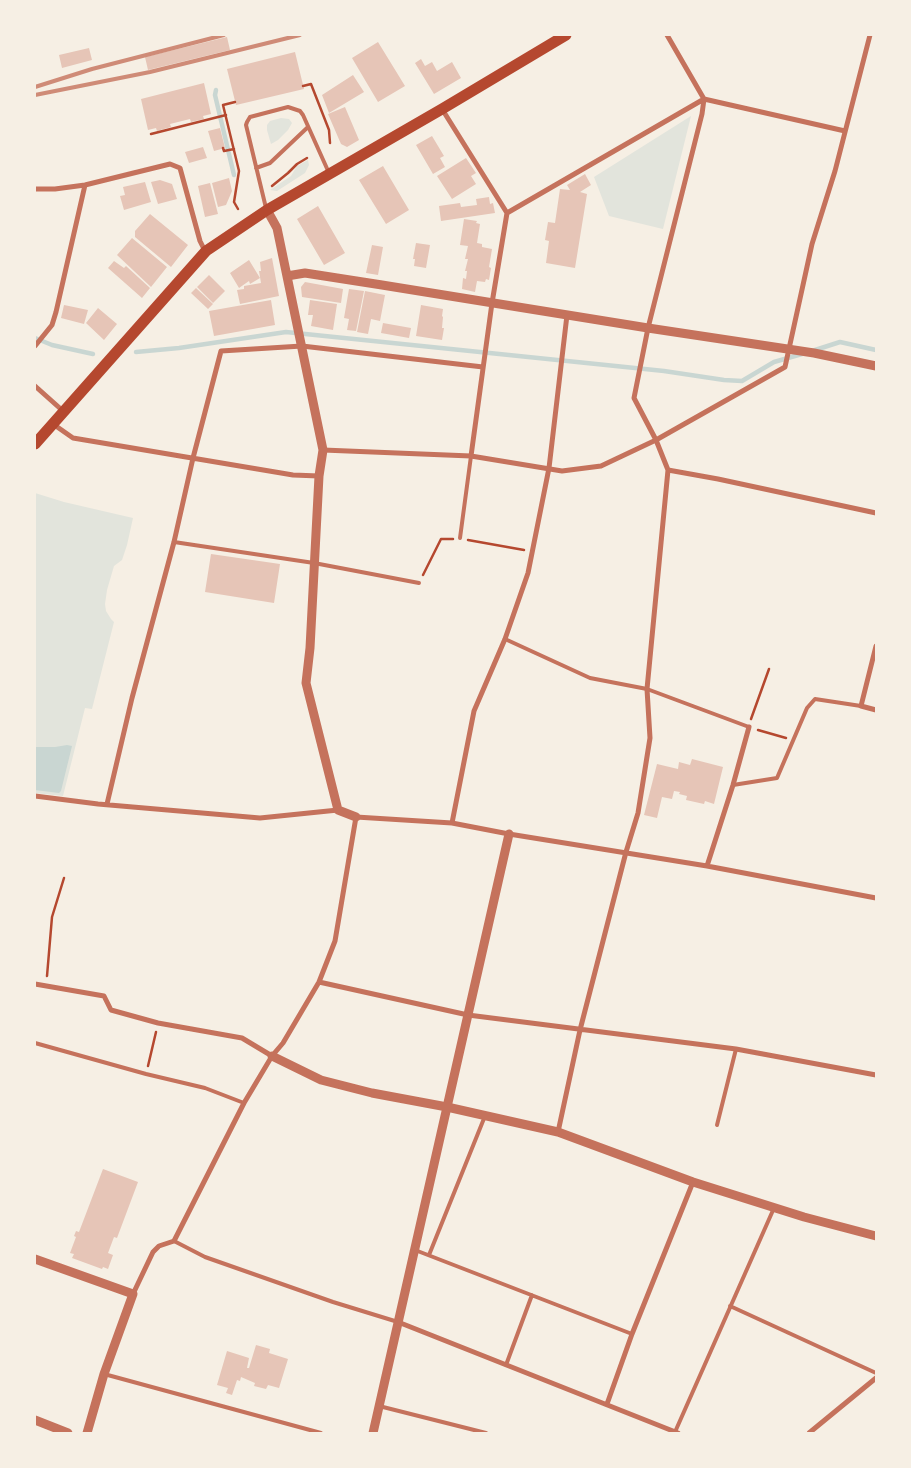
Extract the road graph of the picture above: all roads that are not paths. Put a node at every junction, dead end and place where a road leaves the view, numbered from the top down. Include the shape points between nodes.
1 (566, 35) edge
2 (667, 35) edge
3 (870, 35) edge
4 (704, 100) junction
5 (442, 109) junction
6 (308, 127) junction
7 (845, 131) junction
8 (256, 168) junction
9 (329, 175) junction
10 (85, 185) junction
11 (35, 189) edge
12 (267, 210) junction
13 (507, 213) junction
14 (206, 251) junction
15 (287, 276) junction
16 (492, 303) junction
17 (567, 315) junction
18 (648, 328) junction
19 (301, 343) junction
20 (35, 346) edge
21 (790, 350) junction
22 (876, 366) edge
23 (483, 367) junction
24 (35, 386) edge
25 (63, 411) junction
26 (52, 424) junction
27 (656, 440) junction
28 (35, 444) edge
29 (323, 450) junction
30 (471, 456) junction
31 (193, 458) junction
32 (549, 468) junction
33 (668, 470) junction
34 (319, 476) junction
35 (876, 513) edge
36 (460, 538) road end
37 (174, 542) junction
38 (314, 562) junction
39 (419, 583) road end
40 (505, 639) junction
41 (876, 646) edge
42 (646, 689) junction
43 (861, 706) junction
44 (876, 710) edge
45 (749, 727) joint
46 (733, 784) junction
47 (35, 796) edge
48 (106, 804) junction
49 (338, 810) junction
50 (356, 817) junction
51 (452, 823) junction
52 (509, 834) junction
53 (626, 852) junction
54 (707, 866) junction
55 (876, 898) edge
56 (319, 982) junction
57 (35, 984) edge
58 (468, 1015) junction
59 (580, 1030) junction
60 (35, 1043) edge
61 (736, 1049) junction
62 (272, 1056) junction
63 (876, 1075) edge
64 (244, 1103) junction
65 (447, 1107) junction
66 (485, 1115) junction
67 (717, 1125) dead end
68 (558, 1132) junction
69 (693, 1182) junction
70 (774, 1208) junction
71 (876, 1236) edge
72 (174, 1241) junction
73 (414, 1250) junction
74 (429, 1255) junction
75 (35, 1258) edge
76 (132, 1294) junction
77 (532, 1295) junction
78 (730, 1306) junction
79 (398, 1322) junction
80 (632, 1334) junction
81 (506, 1365) junction
82 (876, 1373) edge
83 (104, 1374) junction
84 (876, 1378) edge
85 (607, 1404) junction
86 (379, 1406) junction
87 (35, 1420) edge
88 (676, 1432) edge
89 (68, 1433) edge
90 (87, 1433) edge
91 (321, 1433) edge
92 (373, 1433) edge
93 (486, 1433) edge
94 (809, 1433) edge

1 - 5 highway
2 - 4 street
3 - 7 street
4 - 7 street
4 - 13 street
4 - 18 street
5 - 9 highway
5 - 13 street
6 - 8 lane via 270,163
6 - 8 lane via 300,111 288,107 250,117 246,125
6 - 9 lane
7 - 21 street via 836,171 812,244
8 - 12 lane
9 - 12 highway
10 - 11 street
10 - 14 street via 170,164 180,168 200,241
10 - 20 street via 52,325
12 - 14 highway
12 - 15 street via 277,228
13 - 16 street
14 - 25 highway
15 - 16 street via 305,273
15 - 19 street
16 - 17 street
16 - 23 street
17 - 18 street
17 - 32 street
18 - 21 street
18 - 27 street via 634,398
19 - 23 street
19 - 29 street
19 - 31 street via 221,351
21 - 22 street
21 - 27 street via 785,366
23 - 30 street
24 - 25 street
25 - 26 highway
26 - 28 highway
26 - 31 street via 73,438
27 - 32 street via 601,466 562,471
27 - 33 street
29 - 30 street
29 - 34 street
30 - 32 street
30 - 36 lane
31 - 34 street via 293,476
31 - 37 street
32 - 40 street via 528,573
33 - 35 street
33 - 42 street
34 - 38 street
37 - 38 lane
37 - 48 street
38 - 39 lane
38 - 49 street via 306,683
40 - 42 lane via 590,678
40 - 51 street via 474,711
41 - 43 street
42 - 45 lane
42 - 53 street via 650,738 638,813
43 - 44 street
43 - 46 lane via 815,699 807,708 777,778
45 - 46 street
46 - 54 street
47 - 48 street
48 - 49 street via 260,818
49 - 50 street
50 - 51 street
50 - 56 street via 335,941
51 - 52 street
52 - 53 street
52 - 58 street
53 - 54 street
53 - 59 street
54 - 55 street
56 - 58 street
56 - 62 street
57 - 62 street via 104,996 111,1010 158,1023 242,1038
58 - 59 street
58 - 65 street
59 - 61 street
59 - 68 street
60 - 64 lane via 205,1088
61 - 63 street
61 - 67 lane
62 - 64 street
62 - 65 street via 321,1080
64 - 72 street
65 - 66 street
65 - 73 street
66 - 68 street
66 - 74 lane
68 - 69 street
69 - 70 street
69 - 80 street
70 - 71 street
70 - 78 lane
72 - 76 street via 159,1246 153,1252
72 - 79 lane via 205,1257
73 - 74 lane
73 - 79 street
74 - 77 lane
75 - 76 street
76 - 83 street
77 - 80 lane
77 - 81 lane
78 - 82 lane
78 - 88 lane
79 - 81 street
79 - 86 street
80 - 85 street
81 - 85 street
83 - 90 street
83 - 91 lane
84 - 94 street
85 - 88 street
86 - 92 street
86 - 93 lane
87 - 89 street

